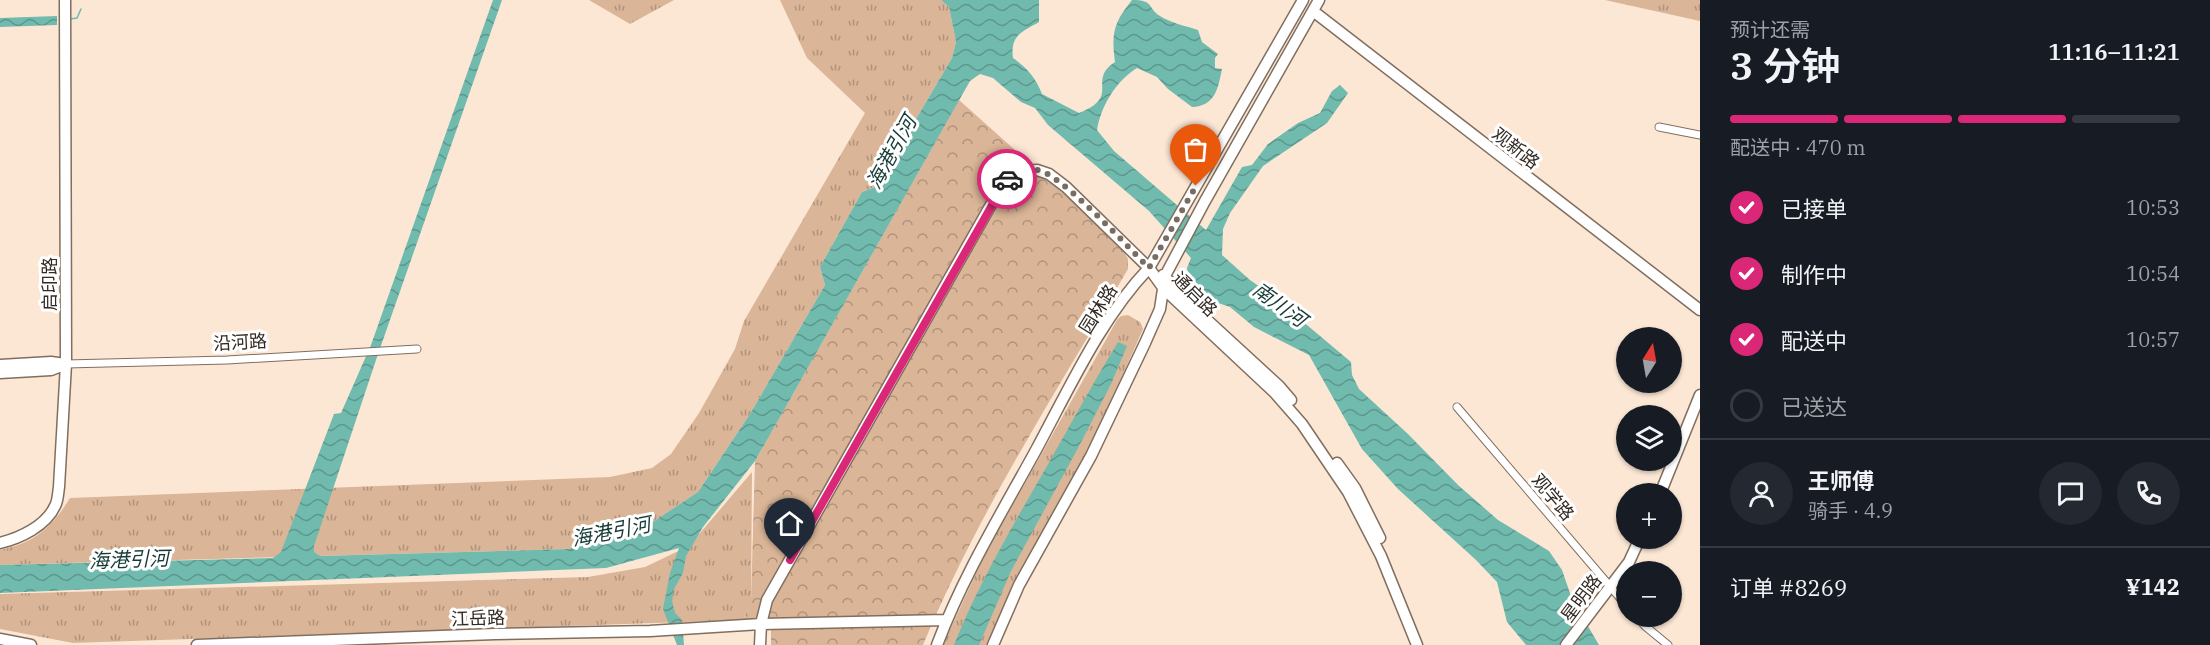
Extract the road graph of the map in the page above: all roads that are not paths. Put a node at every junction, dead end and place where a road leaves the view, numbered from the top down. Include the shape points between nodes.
1 (65, 0) edge
2 (1303, 0) edge
3 (1319, 0) edge
4 (1313, 11) junction
5 (1659, 127) dead end
6 (1700, 135) edge
7 (1149, 268) junction
8 (1165, 276) junction
9 (1164, 289) junction
10 (1700, 310) edge
11 (417, 349) dead end
12 (66, 364) junction
13 (0, 365) edge
14 (0, 373) edge
15 (1700, 395) edge
16 (1457, 407) dead end
17 (1664, 483) edge
18 (3, 541) edge
19 (1635, 549) edge
20 (1610, 587) junction
21 (1616, 594) edge
22 (946, 620) junction
23 (760, 624) junction
24 (1646, 627) edge
25 (0, 639) edge
26 (31, 645) edge
27 (197, 645) edge
28 (760, 645) edge
29 (937, 645) edge
30 (993, 645) edge
31 (1417, 645) edge
32 (1425, 645) edge
33 (1566, 645) edge
34 (1668, 645) edge

1 - 12 street, 启印路
2 - 7 street, 园林路
3 - 4 street
4 - 8 street
4 - 10 street, 观新路
5 - 6 street
7 - 8 street, 通启路
7 - 9 street, 通启路
7 - 22 street, 园林路 via 1114,312 1077,375
7 - 23 street via 1049,174 1021,171 1005,180 767,600
8 - 9 street
8 - 32 street, 通启路 via 1279,386 1306,418 1355,488 1387,552
9 - 30 street via 1156,317 1101,435 1019,585
9 - 31 street, 通启路 via 1274,392 1302,424 1348,492 1381,556
11 - 12 street, 沿河路
12 - 13 street, 沿河路
12 - 14 street, 沿河路 via 51,370
12 - 18 street, 启印路 via 55,507 27,533
15 - 17 street
16 - 20 street, 观学路
19 - 20 street, 星明路
20 - 21 street, 观学路
20 - 33 street, 星明路
22 - 23 street, 江岳路
22 - 29 street, 园林路
23 - 27 street, 江岳路
23 - 28 street
24 - 34 street
25 - 26 street

